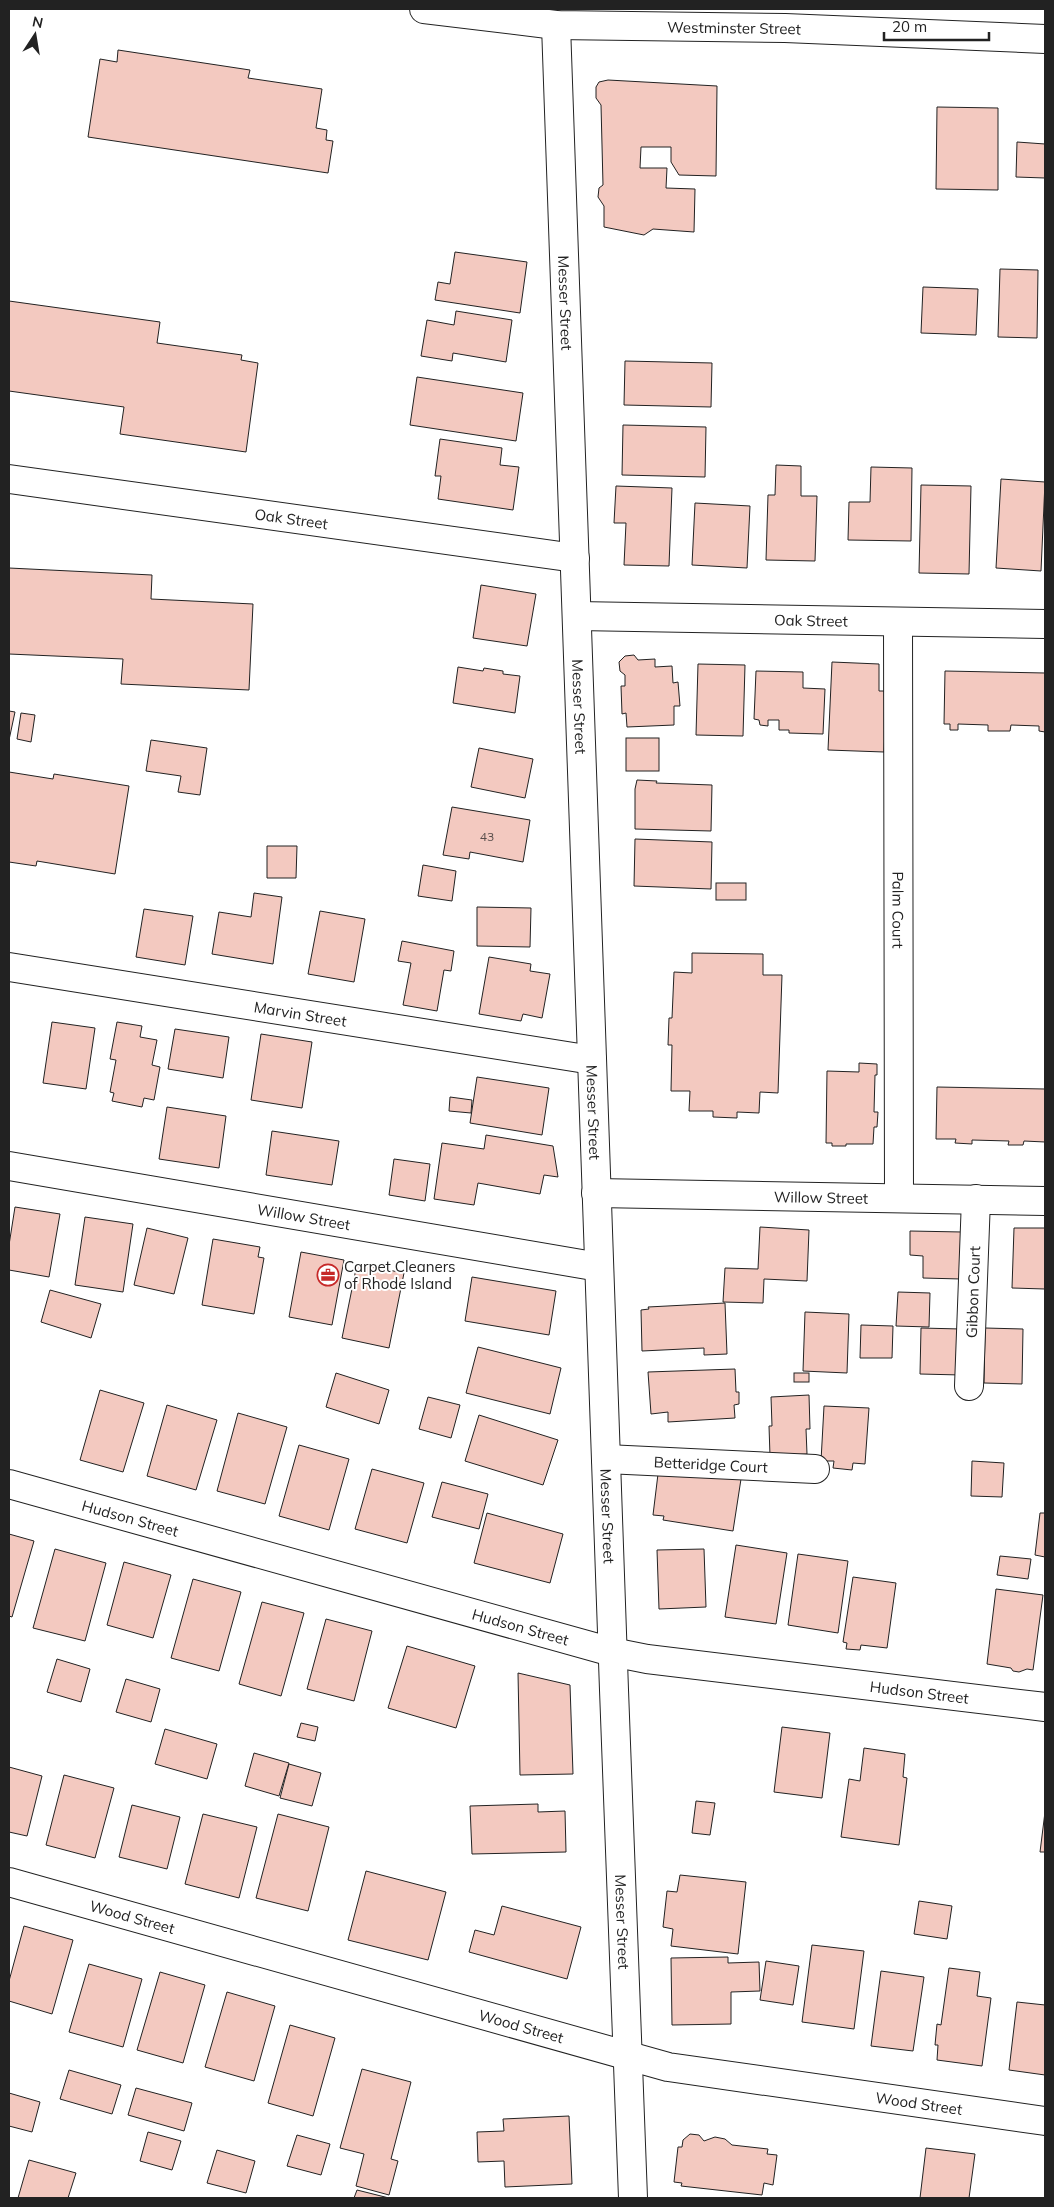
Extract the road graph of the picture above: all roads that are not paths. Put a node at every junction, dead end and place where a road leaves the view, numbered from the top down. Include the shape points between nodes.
1 (424, 9) edge
2 (785, 18) edge
3 (556, 25) junction
4 (1045, 39) edge
5 (9, 479) edge
6 (575, 558) junction
7 (577, 616) junction
8 (898, 622) junction
9 (1045, 624) edge
10 (9, 968) edge
11 (592, 1060) junction
12 (9, 1166) edge
13 (596, 1193) junction
14 (899, 1198) junction
15 (976, 1199) junction
16 (1045, 1200) edge
17 (599, 1267) junction
18 (969, 1386) dead end
19 (606, 1459) junction
20 (815, 1469) dead end
21 (9, 1484) edge
22 (612, 1652) junction
23 (1045, 1707) edge
24 (9, 1882) edge
25 (628, 2056) junction
26 (1045, 2121) edge
27 (633, 2198) edge

1 - 3 street, Westminster Street
2 - 3 street, Westminster Street
2 - 4 street, Westminster Street
3 - 6 street, Messer Street
5 - 6 street, Oak Street
6 - 7 street, Messer Street
7 - 8 street, Oak Street
7 - 11 street, Messer Street
8 - 9 street, Oak Street
8 - 14 street, Palm Court
10 - 11 street, Marvin Street
11 - 13 street, Messer Street
12 - 17 street, Willow Street
13 - 14 street, Willow Street
13 - 17 street, Messer Street
14 - 15 street, Willow Street
15 - 16 street, Willow Street
15 - 18 street, Gibbon Court
17 - 19 street, Messer Street
19 - 20 street, Betteridge Court
19 - 22 street, Messer Street
21 - 22 street, Hudson Street
22 - 23 street, Hudson Street
22 - 25 street, Messer Street
24 - 25 street, Wood Street
25 - 26 street, Wood Street via 668,2067
25 - 27 street, Messer Street

